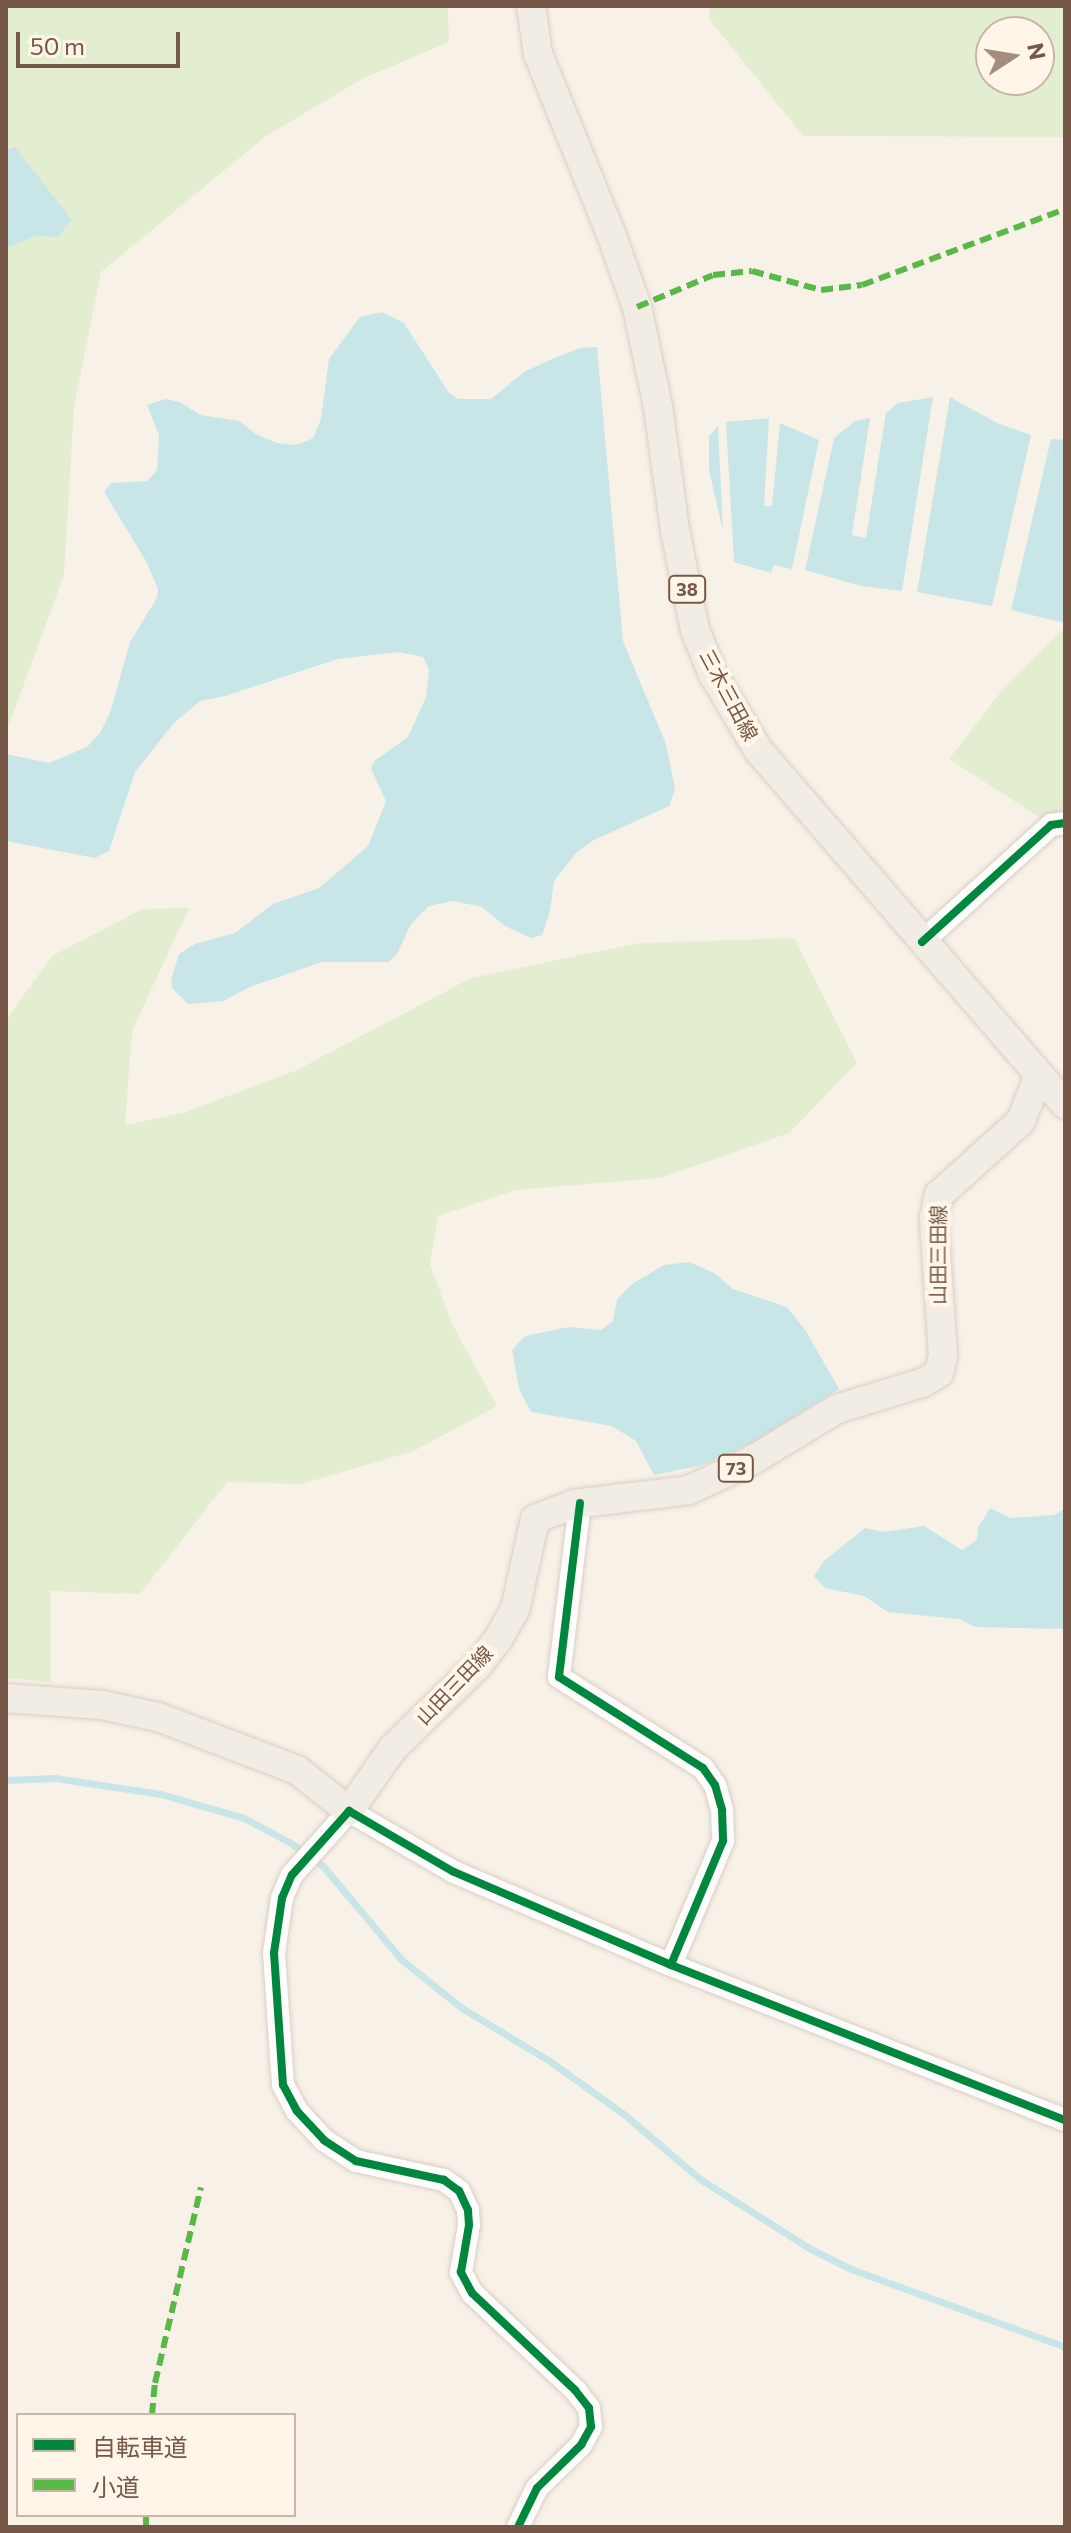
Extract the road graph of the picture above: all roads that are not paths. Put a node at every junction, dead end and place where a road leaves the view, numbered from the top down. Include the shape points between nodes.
1 (531, 6) edge
2 (1065, 823) edge
3 (922, 942) junction
4 (1039, 1075) junction
5 (1065, 1104) edge
6 (580, 1503) junction
7 (6, 1698) edge
8 (349, 1811) junction
9 (671, 1965) junction
10 (1065, 2120) edge
11 (518, 2527) edge

1 - 3 main road, 三木三田線 / 38 via 538,54 637,307 695,630 713,674 758,750
2 - 3 street via 1051,825
3 - 4 main road, 三木三田線 / 38
4 - 5 main road, 三木三田線 / 38
4 - 6 main road, 山田三田線 / 73 via 1021,1121 939,1195 934,1218 943,1355 939,1373 837,1409 751,1461 689,1490
6 - 8 main road, 山田三田線 / 73 via 535,1519 515,1610 498,1639 393,1748
6 - 9 street via 559,1677 703,1768 722,1810 723,1841
7 - 8 main road via 102,1705 158,1717 297,1770
8 - 9 street via 454,1872
8 - 11 street via 292,1875 282,1898 274,1953 283,2085 297,2111 324,2140 356,2161 444,2180 459,2191 469,2225 461,2272 472,2293 589,2408 591,2427 581,2445 537,2488
9 - 10 street

